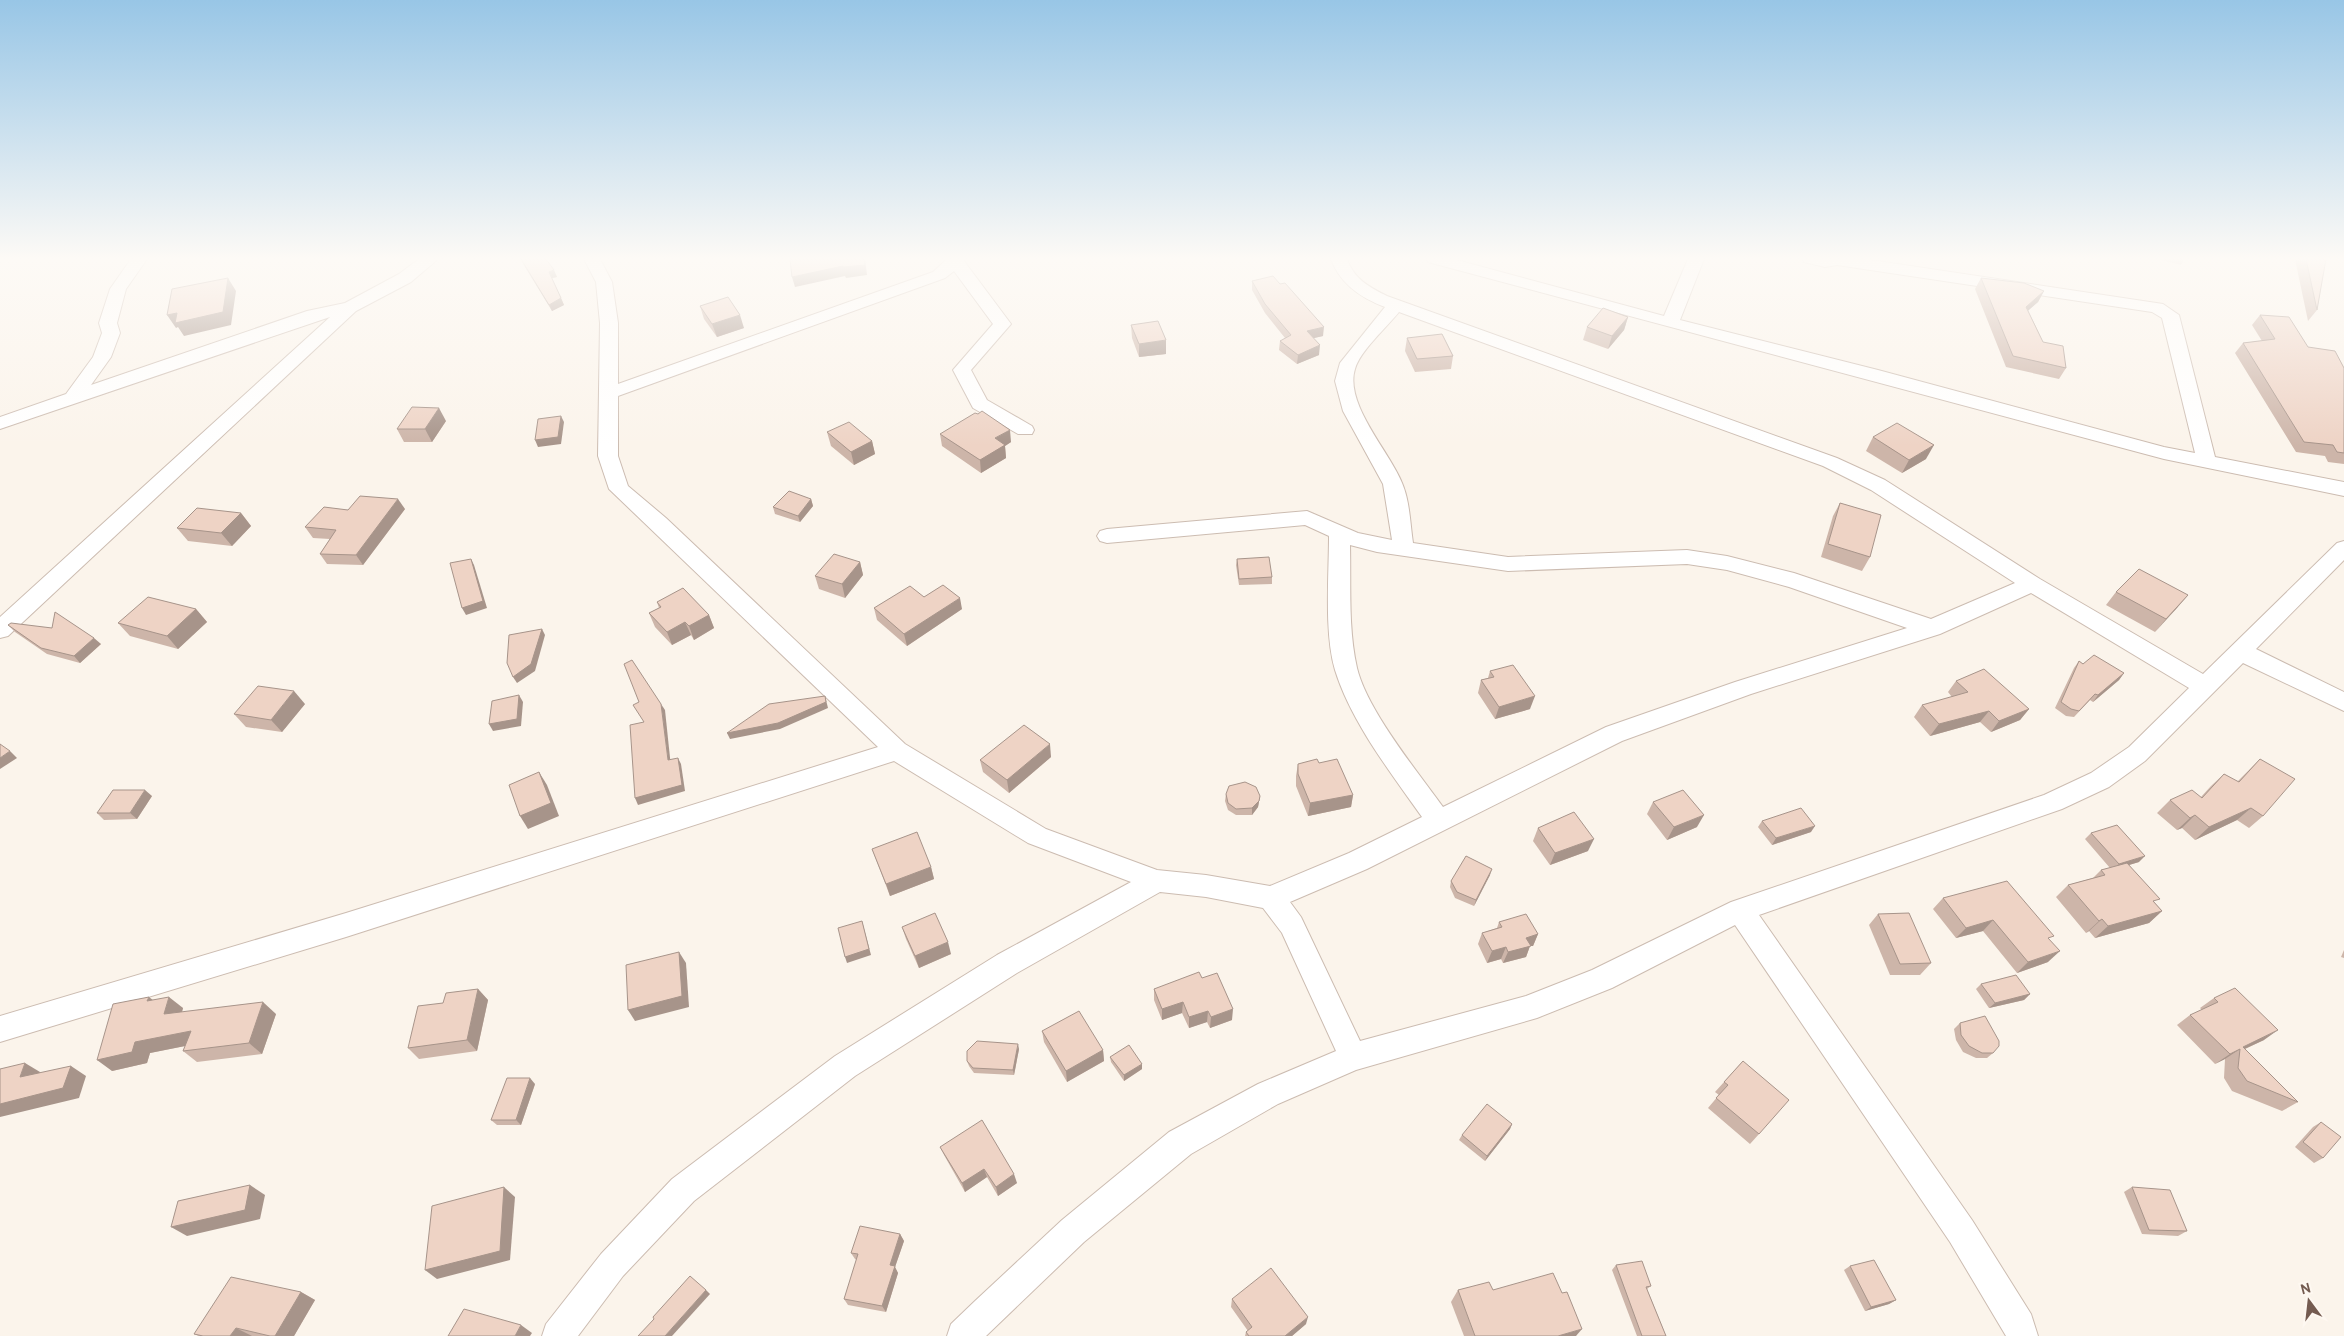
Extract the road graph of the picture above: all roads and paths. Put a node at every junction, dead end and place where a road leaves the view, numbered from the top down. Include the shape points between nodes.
1 (108, 321) edge
2 (295, 321) edge
3 (335, 321) edge
4 (609, 321) edge
5 (808, 321) edge
6 (1000, 321) edge
7 (1383, 321) edge
8 (1441, 321) edge
9 (1664, 321) edge
10 (2172, 321) edge
11 (1670, 323) joint
12 (609, 392) junction
13 (72, 399) junction
14 (0, 423) edge
15 (1025, 430) dead end
16 (2207, 462) junction
17 (2344, 489) edge
18 (1339, 533) junction
19 (1107, 536) dead end
20 (2344, 548) edge
21 (1403, 549) junction
22 (2032, 584) junction
23 (1932, 628) junction
24 (0, 630) edge
25 (2239, 651) junction
26 (2204, 686) junction
27 (2344, 702) edge
28 (897, 751) junction
29 (1439, 821) junction
30 (1156, 881) junction
31 (1271, 898) junction
32 (1740, 910) junction
33 (0, 1029) edge
34 (1353, 1057) junction
35 (558, 1336) edge
36 (963, 1336) edge
37 (2022, 1336) edge

1 - 13 street via 111,334 102,357
2 - 13 street
3 - 24 street
4 - 12 street
5 - 12 street
6 - 15 street via 1002,324 962,370 980,404
7 - 21 street via 1346,368 1343,382 1357,418 1394,486
8 - 22 street via 1830,462 1878,485
9 - 11 street
10 - 16 street
11 - 16 street
12 - 28 street via 608,456 618,489
13 - 14 street
16 - 17 street
18 - 19 street via 1308,518 1287,518
18 - 21 street via 1352,539
18 - 29 street via 1341,636 1346,669 1360,703
20 - 25 street
21 - 23 street via 1508,564 1577,564 1663,557 1719,561 1794,581
22 - 23 street
22 - 26 street
23 - 29 street via 1744,688 1614,734
25 - 26 street
25 - 27 street
26 - 32 street via 2137,754 2100,780 2053,802
28 - 30 street via 1037,836
28 - 33 street via 346,925
29 - 31 street via 1358,861
30 - 31 street
30 - 35 street via 1007,964 845,1066 683,1190 612,1265
31 - 34 street via 1292,925
32 - 34 street via 1602,979 1527,1009
32 - 37 street via 1955,1223 2019,1326
34 - 36 street via 1268,1094 1180,1143 1073,1231

